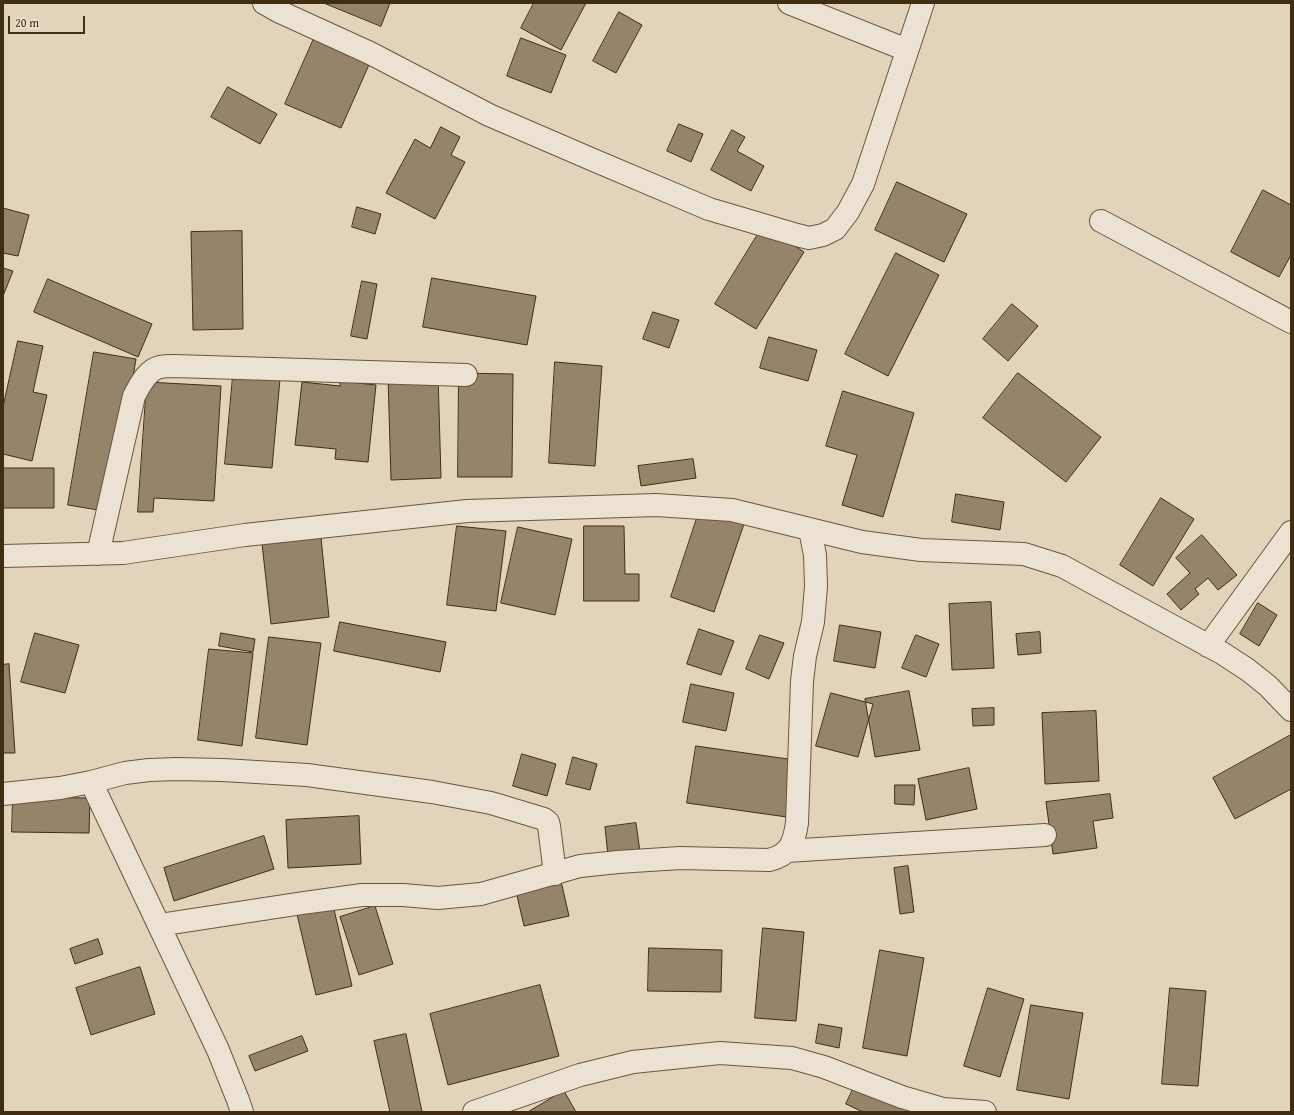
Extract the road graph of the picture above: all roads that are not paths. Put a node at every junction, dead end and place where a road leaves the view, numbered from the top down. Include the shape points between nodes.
1 (264, 3) edge
2 (789, 3) edge
3 (923, 3) edge
4 (907, 50) junction
5 (1101, 221) dead end
6 (1291, 322) edge
7 (466, 375) dead end
8 (810, 530) junction
9 (1291, 532) edge
10 (98, 554) junction
11 (3, 556) edge
12 (1208, 646) junction
13 (1291, 710) edge
14 (91, 782) junction
15 (3, 794) edge
16 (1044, 835) dead end
17 (786, 851) junction
18 (555, 874) junction
19 (159, 925) junction
20 (942, 1111) edge
21 (242, 1112) edge
22 (474, 1112) edge
23 (985, 1112) edge

1 - 4 street via 370,53 489,115 591,159 709,209 810,238 835,229 848,212 863,184
2 - 4 street
3 - 4 street
5 - 6 street
7 - 10 street via 159,367 141,382 134,396
8 - 10 street via 732,510 590,506 467,511
8 - 12 street via 862,542 921,550 1024,554 1044,559 1062,566
8 - 17 street via 815,555 816,586 813,622 802,681 797,823 795,838
9 - 12 street
10 - 11 street
12 - 13 street via 1248,670
14 - 15 street
14 - 18 street via 149,770 307,774 491,803 539,816 548,822
14 - 19 street
16 - 17 street
17 - 18 street via 780,857 769,860 672,858 580,866
18 - 19 street via 481,894 438,898 362,895
19 - 21 street via 218,1050
20 - 22 street via 824,1067 792,1058 720,1053 633,1062 580,1074
20 - 23 street

